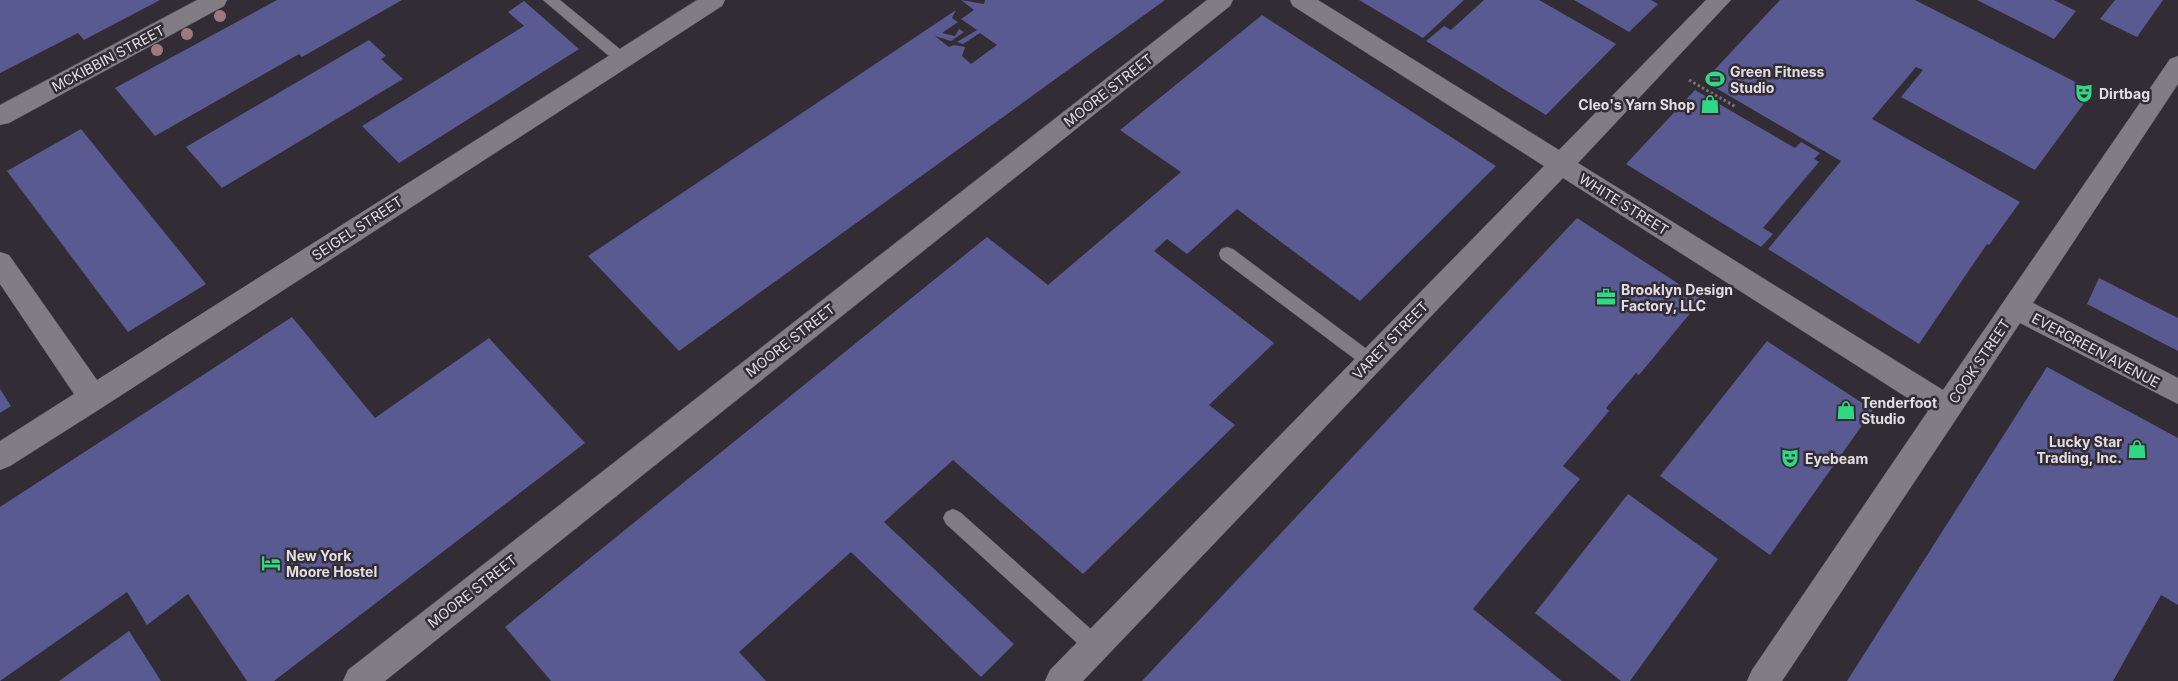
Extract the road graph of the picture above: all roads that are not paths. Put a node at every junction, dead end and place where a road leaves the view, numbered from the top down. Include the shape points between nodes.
1 (216, 0) edge
2 (550, 0) edge
3 (714, 0) edge
4 (1222, 0) edge
5 (1301, 0) edge
6 (1720, 0) edge
7 (621, 58) junction
8 (2178, 65) edge
9 (0, 116) edge
10 (1561, 164) junction
11 (1227, 254) dead end
12 (0, 263) edge
13 (2015, 308) junction
14 (1370, 361) junction
15 (2178, 392) edge
16 (92, 398) junction
17 (1947, 408) junction
18 (0, 457) edge
19 (953, 518) dead end
20 (1094, 646) junction
21 (359, 681) edge
22 (1060, 681) edge
23 (1763, 681) edge

1 - 9 street, MCKIBBIN STREET
2 - 7 lane
3 - 7 street, SEIGEL STREET
4 - 21 street, MOORE STREET
5 - 10 street, WHITE STREET
6 - 10 street, VARET STREET
7 - 16 street, SEIGEL STREET
8 - 13 street, COOK STREET
10 - 14 street, VARET STREET
10 - 17 street, WHITE STREET
11 - 14 lane
12 - 16 street
13 - 15 street, EVERGREEN AVENUE
13 - 17 street, COOK STREET
14 - 20 street, VARET STREET
16 - 18 street, SEIGEL STREET
17 - 23 street, COOK STREET
19 - 20 lane
20 - 22 street, VARET STREET

